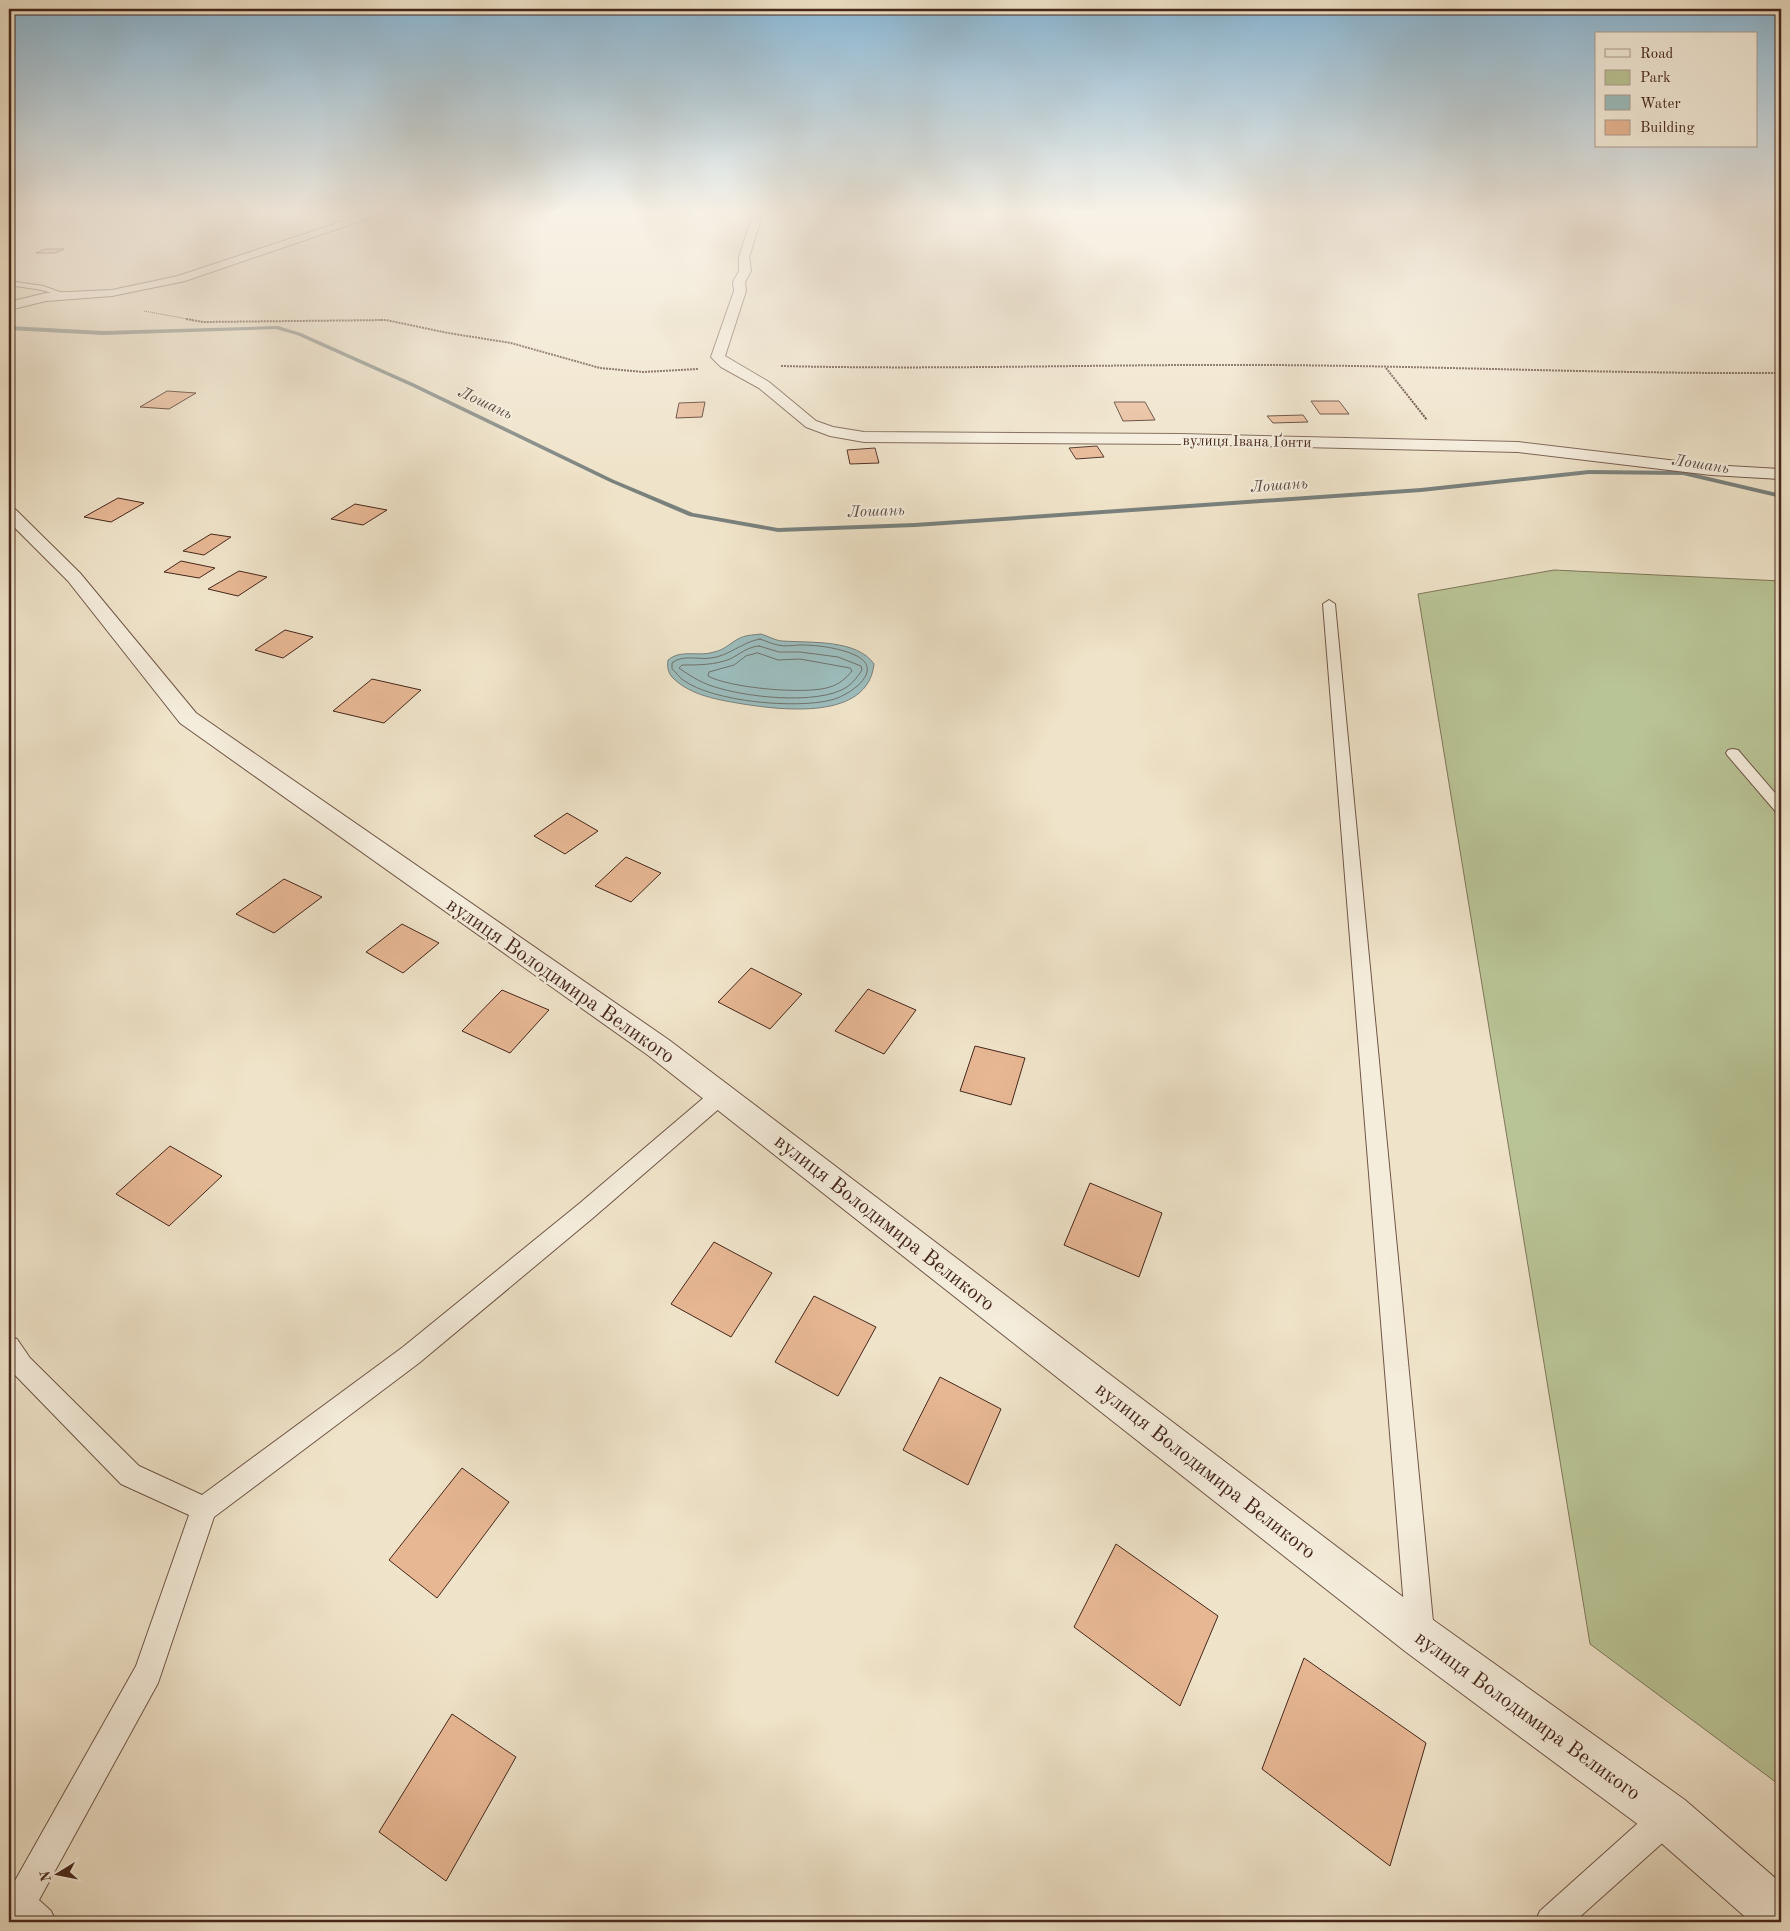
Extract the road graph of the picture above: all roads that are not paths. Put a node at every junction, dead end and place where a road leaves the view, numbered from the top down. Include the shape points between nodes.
1 (33, 300) edge
2 (737, 300) edge
3 (9, 306) edge
4 (1781, 474) edge
5 (9, 514) edge
6 (1330, 604) dead end
7 (1733, 753) dead end
8 (1781, 809) edge
9 (721, 1095) junction
10 (9, 1347) edge
11 (204, 1509) junction
12 (1421, 1637) junction
13 (1668, 1817) junction
14 (23, 1909) edge
15 (1781, 1916) edge
16 (1551, 1922) edge

1 - 3 street
2 - 4 street, вулиця Івана Ґонти via 718,356 722,363 770,388 809,424 823,430 864,437 1448,444 1518,447 1711,470
5 - 9 street, вулиця Володимира Великого via 74,577 188,718 659,1048
6 - 12 lane
7 - 8 lane
9 - 11 lane via 411,1355
9 - 12 street, вулиця Володимира Великого
10 - 11 lane via 22,1366 130,1475
11 - 14 lane via 148,1673
12 - 13 street, вулиця Володимира Великого
13 - 15 street, вулиця Володимира Великого
13 - 16 lane

